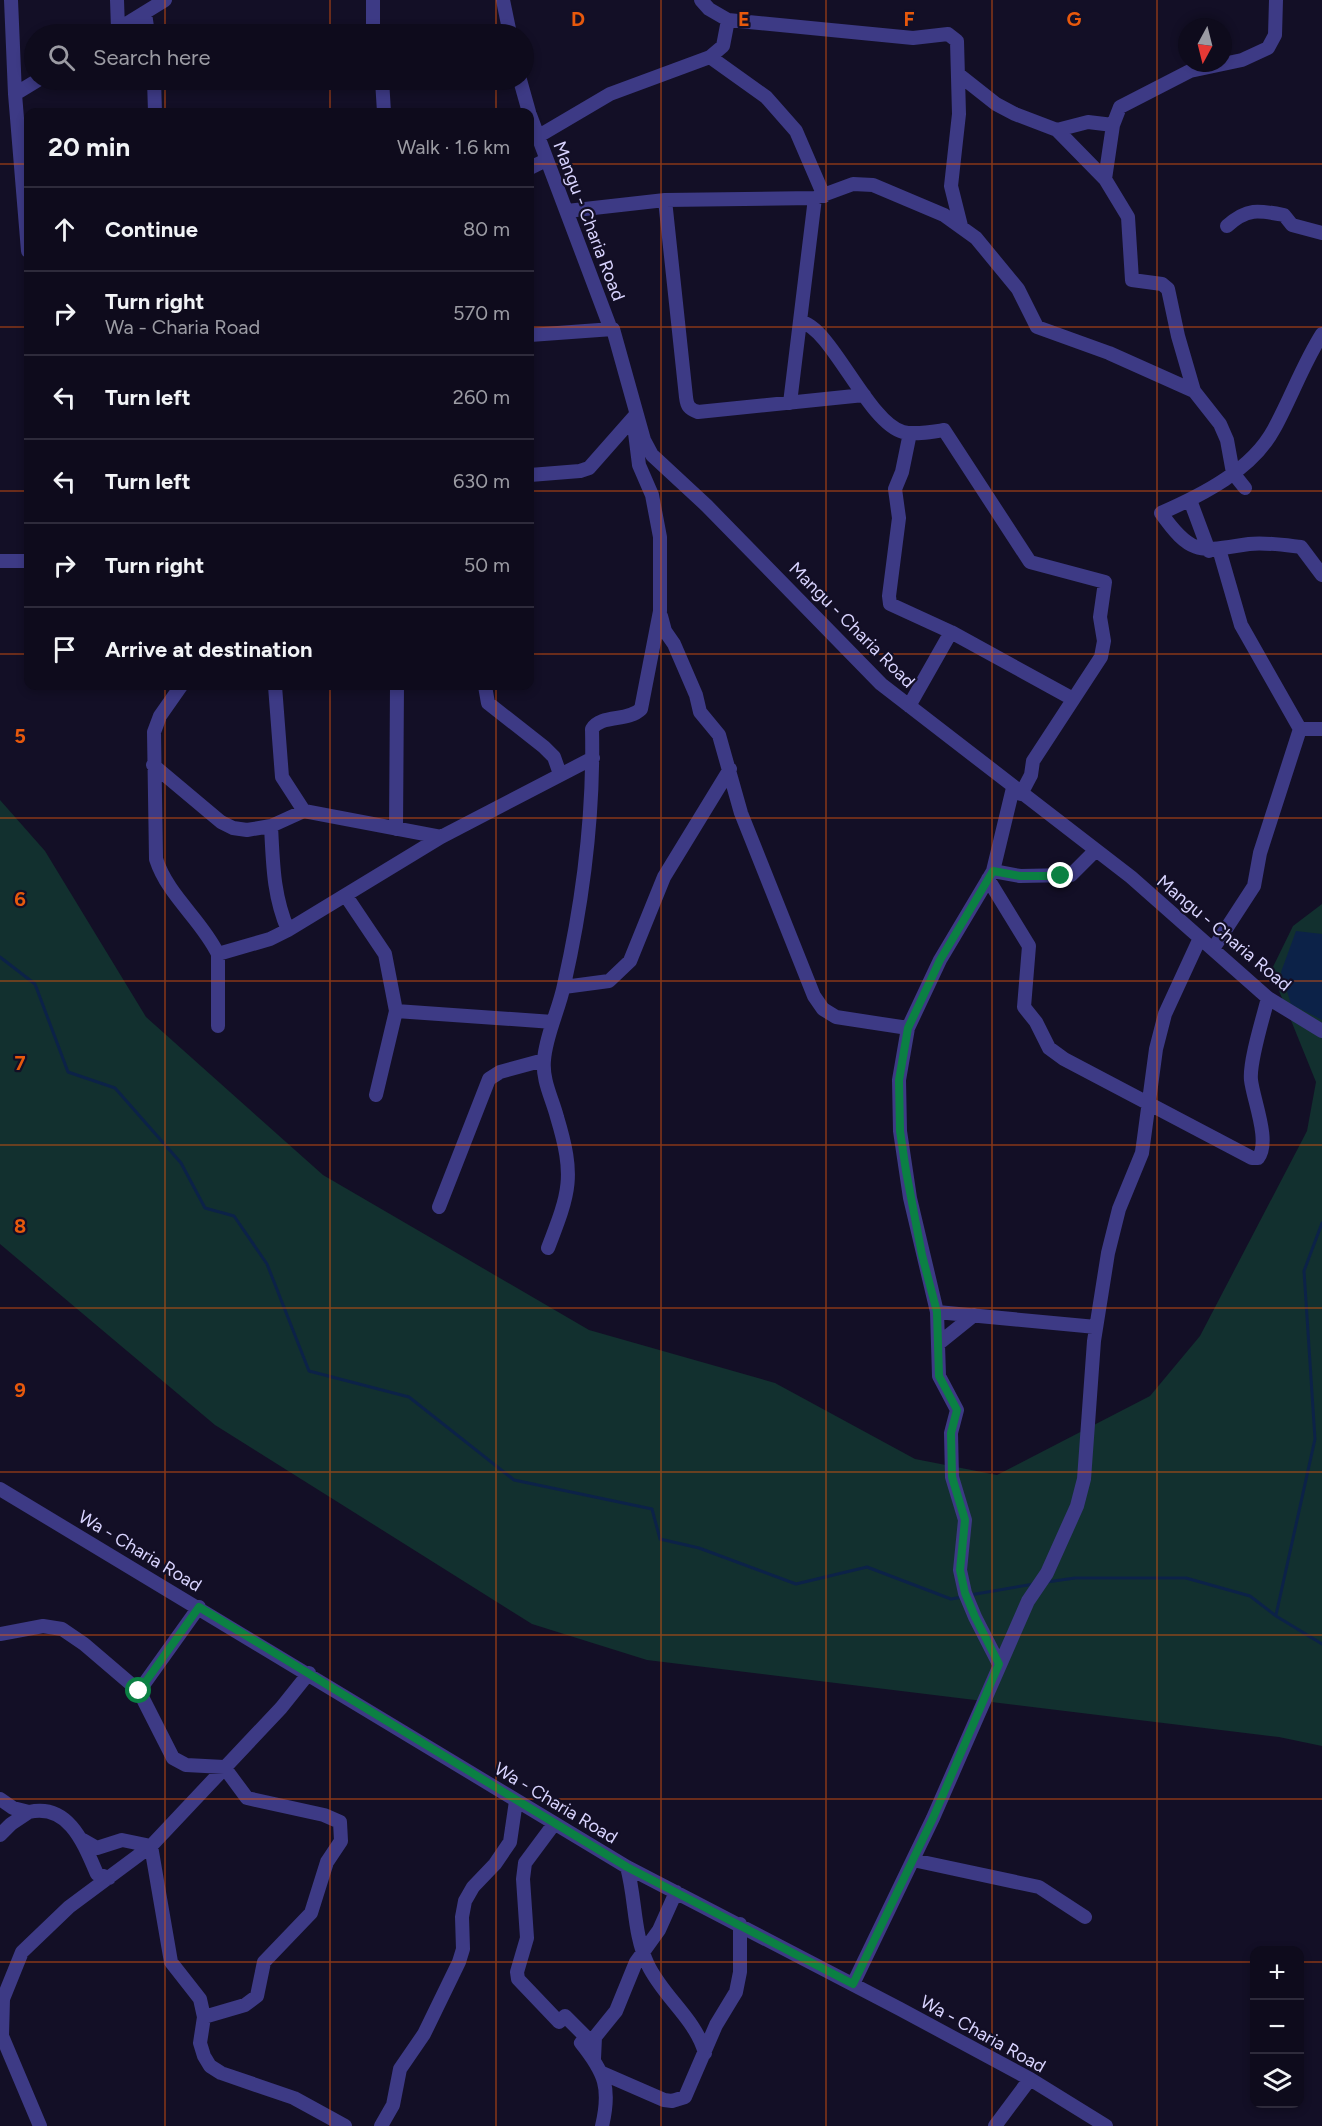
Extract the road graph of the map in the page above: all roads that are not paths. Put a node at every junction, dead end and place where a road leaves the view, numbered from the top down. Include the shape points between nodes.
1 (11, 0) edge
2 (117, 0) edge
3 (165, 0) edge
4 (373, 0) edge
5 (503, 0) edge
6 (701, 0) edge
7 (1276, 0) edge
8 (145, 13) junction
9 (728, 20) junction
10 (115, 24) edge
11 (127, 24) edge
12 (147, 24) edge
13 (373, 24) edge
14 (508, 24) edge
15 (710, 57) junction
16 (958, 74) junction
17 (24, 89) edge
18 (154, 90) edge
19 (383, 90) edge
20 (523, 90) edge
21 (15, 94) junction
22 (155, 108) edge
23 (384, 108) edge
24 (527, 108) edge
25 (1113, 125) junction
26 (534, 128) edge
27 (1057, 130) junction
28 (537, 137) junction
29 (546, 160) junction
30 (534, 166) edge
31 (1105, 179) junction
32 (24, 182) edge
33 (819, 197) junction
34 (665, 200) junction
35 (567, 211) junction
36 (961, 226) junction
37 (1227, 226) dead end
38 (1322, 233) edge
39 (801, 322) junction
40 (613, 329) junction
41 (1322, 334) edge
42 (534, 335) edge
43 (1194, 391) junction
44 (864, 395) junction
45 (633, 402) junction
46 (790, 403) junction
47 (633, 417) junction
48 (910, 434) junction
49 (1233, 473) junction
50 (534, 475) edge
51 (1245, 488) dead end
52 (1190, 500) junction
53 (1214, 550) junction
54 (0, 561) edge
55 (24, 561) edge
56 (1322, 575) edge
57 (660, 611) junction
58 (951, 632) junction
59 (178, 690) edge
60 (275, 690) edge
61 (397, 690) edge
62 (485, 690) edge
63 (1073, 699) junction
64 (909, 706) junction
65 (1300, 729) junction
66 (1322, 729) edge
67 (593, 758) junction
68 (153, 765) junction
69 (730, 769) junction
70 (560, 774) junction
71 (1017, 791) junction
72 (304, 811) junction
73 (271, 826) junction
74 (396, 829) junction
75 (441, 837) junction
76 (1096, 850) junction
77 (990, 875) junction
78 (346, 896) junction
79 (288, 930) junction
80 (1200, 938) junction
81 (1213, 949) junction
82 (218, 954) junction
83 (564, 987) junction
84 (1268, 998) junction
85 (396, 1011) junction
86 (553, 1022) junction
87 (218, 1026) dead end
88 (908, 1028) junction
89 (1322, 1031) edge
90 (544, 1060) junction
91 (376, 1095) dead end
92 (1149, 1102) junction
93 (439, 1207) dead end
94 (548, 1248) dead end
95 (937, 1312) junction
96 (974, 1315) junction
97 (1096, 1327) junction
98 (939, 1344) junction
99 (0, 1489) edge
100 (199, 1607) junction
101 (0, 1635) edge
102 (999, 1664) junction
103 (309, 1672) junction
104 (139, 1691) junction
105 (224, 1767) junction
106 (0, 1799) edge
107 (516, 1801) junction
108 (29, 1812) junction
109 (554, 1824) junction
110 (0, 1835) edge
111 (83, 1840) junction
112 (152, 1846) junction
113 (913, 1860) junction
114 (627, 1867) junction
115 (109, 1878) junction
116 (676, 1892) junction
117 (1085, 1917) dead end
118 (740, 1924) junction
119 (643, 1952) junction
120 (6, 1973) edge
121 (853, 1984) junction
122 (204, 2017) junction
123 (705, 2053) junction
124 (4, 2054) edge
125 (594, 2059) junction
126 (602, 2073) junction
127 (1030, 2079) junction
128 (40, 2126) edge
129 (345, 2126) edge
130 (381, 2126) edge
131 (602, 2126) edge
132 (995, 2126) edge
133 (1106, 2126) edge

1 - 21 street
2 - 10 street
3 - 8 street
4 - 13 street
5 - 14 street
6 - 9 street
7 - 25 street via 1275,35 1268,48 1242,60 1180,75 1128,101 1116,113
8 - 11 street
8 - 12 street
9 - 15 street via 723,46
9 - 16 street via 913,38 948,34 957,41
15 - 28 street via 610,94
15 - 33 street via 766,96 796,131
16 - 27 street via 996,104
16 - 36 street via 959,114 951,186
17 - 21 street
18 - 22 street
19 - 23 street
20 - 24 street, Mangu - Charia Road
21 - 32 street
25 - 27 street via 1088,122
25 - 31 street
26 - 28 street, Mangu - Charia Road
27 - 31 street
28 - 29 street, Mangu - Charia Road
29 - 30 street
29 - 35 street, Mangu - Charia Road
31 - 43 street via 1128,217 1132,280 1162,284 1168,289
33 - 34 street
33 - 36 street via 853,184 873,185
33 - 39 street
34 - 35 street
34 - 46 street via 687,405 698,412
35 - 40 street, Mangu - Charia Road
36 - 43 street via 976,238 1018,289 1037,327 1109,353
37 - 38 street via 1241,214 1257,211 1284,215 1292,225
39 - 44 street via 816,330
39 - 46 street
40 - 42 street
40 - 45 street, Mangu - Charia Road
41 - 49 street via 1274,430
43 - 49 street via 1220,424
44 - 46 street
44 - 48 street via 890,425
45 - 47 street
45 - 64 street, Mangu - Charia Road via 652,454 865,669
47 - 50 street via 589,468
47 - 57 street via 639,465 657,516
48 - 58 street via 895,489 899,518 890,604
48 - 63 street via 944,430 1030,562 1105,582 1100,617 1103,650
49 - 51 street
49 - 52 street
52 - 53 street
52 - 53 street via 1161,513 1187,543
53 - 56 street via 1257,543 1301,547
53 - 65 street via 1241,625
54 - 55 street
57 - 67 street via 641,709 626,718 595,724
57 - 69 street via 664,630 674,644 700,712 719,735
58 - 63 street
58 - 64 street
59 - 68 street via 154,732
60 - 72 street via 282,777
61 - 74 street
62 - 70 street via 488,703 554,757
63 - 71 street via 1033,761 1031,775
64 - 71 street, Mangu - Charia Road
65 - 66 street
65 - 81 street via 1260,853 1254,886
67 - 70 street
67 - 83 street via 585,873
68 - 73 street via 221,822 247,831
68 - 82 street via 159,869
69 - 83 street via 664,877 630,961 609,981
69 - 88 street via 741,813 823,1010 836,1017
70 - 75 street
71 - 76 street, Mangu - Charia Road
71 - 77 street
72 - 73 street
72 - 74 street
73 - 79 street via 273,881
74 - 75 street
75 - 78 street
76 - 77 street via 1071,875
76 - 80 street, Mangu - Charia Road
77 - 88 street via 940,960
77 - 92 street via 1029,946 1024,1007 1049,1048
78 - 79 street
78 - 85 street via 385,954
79 - 82 street
80 - 81 street, Mangu - Charia Road
80 - 92 street via 1165,1014
81 - 84 street, Mangu - Charia Road
82 - 87 street
83 - 86 street
84 - 89 street, Mangu - Charia Road
84 - 92 street via 1251,1072 1259,1108 1258,1158
85 - 86 street
85 - 91 street
86 - 90 street
88 - 95 street via 899,1080 900,1131 910,1198
90 - 93 street via 500,1072 489,1079
90 - 94 street via 544,1076 569,1163 570,1183
92 - 97 street via 1142,1153 1119,1209
95 - 96 street
95 - 98 street
96 - 97 street
96 - 98 street
97 - 102 street via 1084,1479 1077,1506
98 - 102 street via 939,1376 957,1410 951,1433 952,1477 965,1520 960,1570 965,1593
99 - 100 street, Wa - Charia Road
100 - 103 street, Wa - Charia Road
100 - 104 street
101 - 104 street via 43,1626 62,1629
102 - 113 street
103 - 105 street
103 - 107 street, Wa - Charia Road
104 - 105 street via 173,1758 186,1765
105 - 112 street
105 - 122 street via 247,1798 324,1815 340,1822 342,1830 311,1913 264,1962 257,1996 245,2005
106 - 108 street
107 - 109 street, Wa - Charia Road
107 - 130 street via 510,1842 465,1901 459,1962 424,2034 400,2069 393,2105
108 - 110 street
108 - 111 street via 55,1813
109 - 114 street, Wa - Charia Road
109 - 125 street via 525,1863 522,1879 527,1938 518,1979 559,2022 565,2016 586,2037 581,2043
111 - 112 street via 97,1848 122,1840
111 - 115 street via 97,1874
112 - 115 street
112 - 122 street via 171,1962 200,1999
113 - 117 street via 1039,1887
113 - 121 street
114 - 116 street, Wa - Charia Road
114 - 119 street via 633,1916
115 - 120 street via 35,1938
116 - 118 street, Wa - Charia Road
116 - 119 street via 659,1930
118 - 121 street, Wa - Charia Road
118 - 123 street via 736,1992
119 - 123 street via 663,1990 700,2033
119 - 125 street via 616,2011 595,2037
120 - 124 street via 1,2017
121 - 127 street, Wa - Charia Road
122 - 129 street via 200,2043 210,2066 294,2098
123 - 126 street via 689,2091 681,2100 672,2102
124 - 128 street
125 - 126 street
126 - 131 street via 607,2090
127 - 132 street
127 - 133 street, Wa - Charia Road

